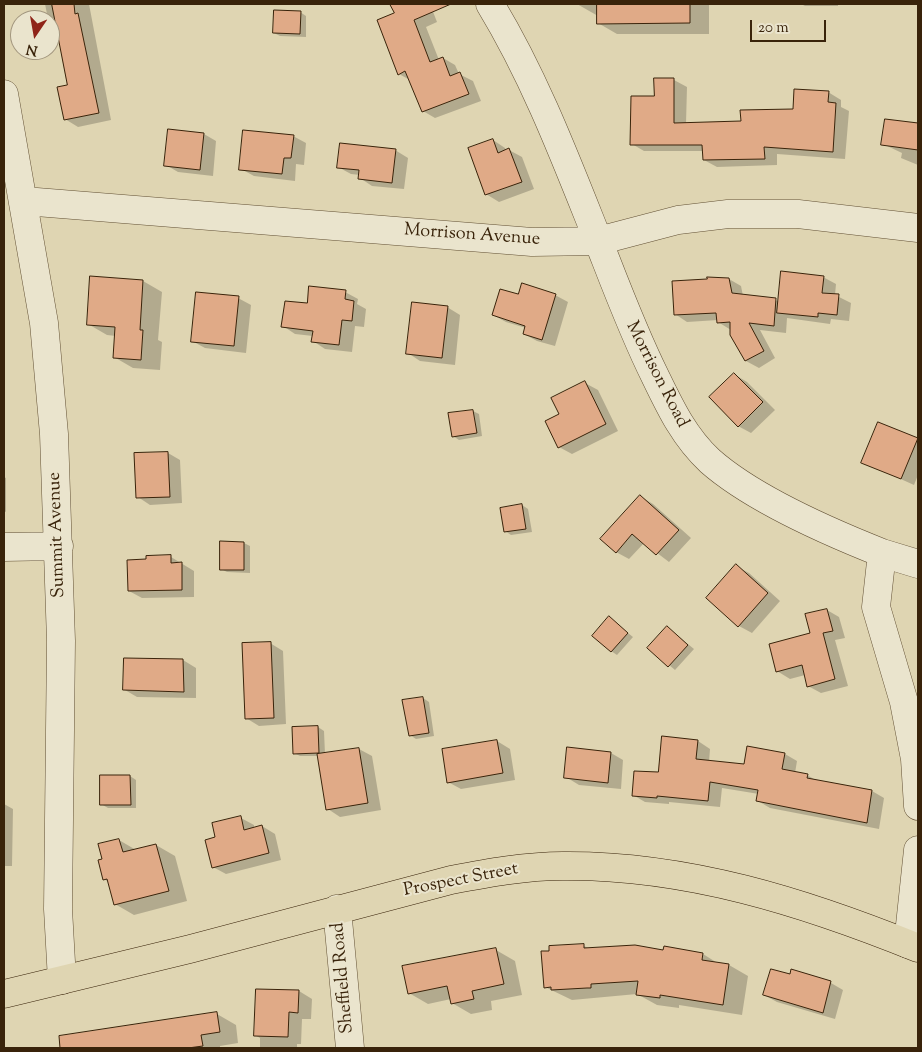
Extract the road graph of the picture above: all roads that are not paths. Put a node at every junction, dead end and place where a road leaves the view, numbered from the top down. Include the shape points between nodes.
1 (490, 4) edge
2 (4, 94) edge
3 (24, 201) junction
4 (918, 228) edge
5 (598, 241) junction
6 (59, 546) junction
7 (4, 547) edge
8 (882, 553) junction
9 (918, 564) edge
10 (918, 806) edge
11 (918, 850) edge
12 (337, 909) junction
13 (913, 946) edge
14 (62, 980) junction
15 (4, 994) edge
16 (350, 1048) edge

1 - 5 street, Morrison Road via 536,90
2 - 3 street, Summit Avenue
3 - 5 street, Morrison Avenue via 532,242
3 - 6 street, Summit Avenue via 44,323
4 - 5 street, Morrison Avenue via 798,214 728,214 678,220
5 - 8 street, Morrison Road via 632,328 683,431 710,460 737,481 769,500
6 - 7 street
6 - 14 street, Summit Avenue via 58,909
8 - 9 street, Morrison Road
8 - 10 street via 876,608 904,702 915,759
11 - 13 street
12 - 13 main road, Prospect Street via 494,872 608,866 687,876 751,890
12 - 14 main road, Prospect Street
12 - 16 street, Sheffield Road
14 - 15 main road, Prospect Street

